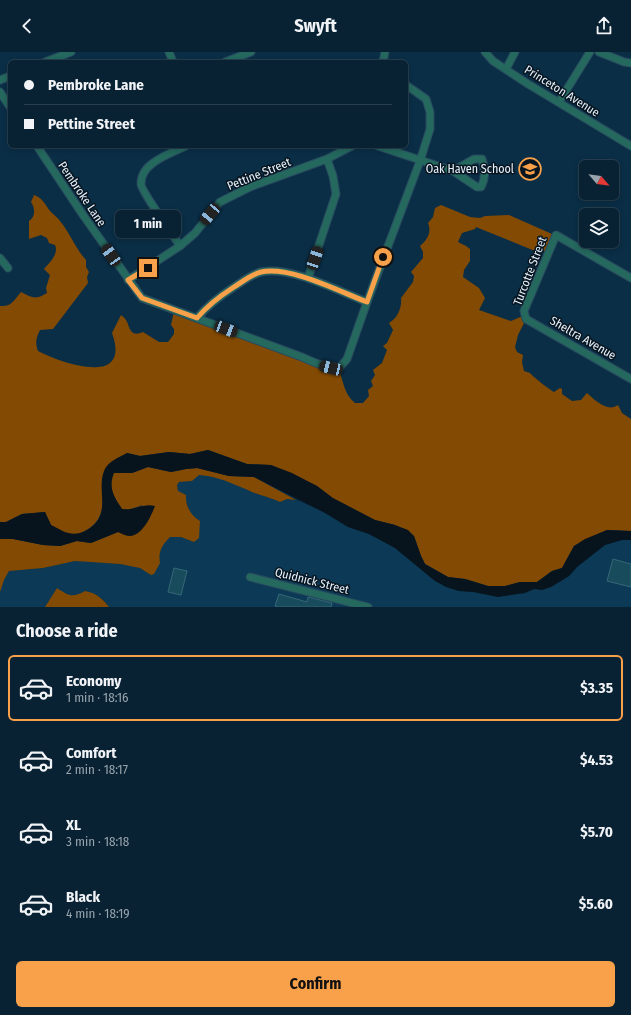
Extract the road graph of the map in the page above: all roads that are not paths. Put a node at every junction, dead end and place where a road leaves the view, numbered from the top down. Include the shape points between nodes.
1 (71, 52) edge
2 (251, 52) edge
3 (485, 52) edge
4 (515, 52) edge
5 (590, 52) edge
6 (599, 52) edge
7 (50, 60) edge
8 (231, 60) edge
9 (631, 63) edge
10 (506, 69) junction
11 (408, 87) edge
12 (0, 92) edge
13 (559, 102) junction
14 (8, 104) edge
15 (631, 146) edge
16 (38, 148) edge
17 (182, 148) edge
18 (348, 148) edge
19 (385, 148) edge
20 (327, 159) junction
21 (420, 161) junction
22 (452, 171) junction
23 (180, 246) junction
24 (0, 258) edge
25 (8, 268) dead end
26 (308, 278) junction
27 (631, 278) edge
28 (128, 280) junction
29 (367, 302) junction
30 (526, 316) joint
31 (197, 318) junction
32 (631, 379) edge
33 (250, 577) dead end
34 (368, 607) edge

1 - 7 street
2 - 8 street
3 - 10 street, Princeton Avenue
4 - 10 street
5 - 13 street
6 - 9 street
10 - 13 street, Princeton Avenue
11 - 21 street, Pembroke Lane via 426,99 430,112 430,129
12 - 14 street
13 - 15 street, Princeton Avenue
16 - 28 street, Pembroke Lane
17 - 23 street via 153,162 144,172 141,185
18 - 20 street, Pettine Street
19 - 21 street
20 - 23 street, Pettine Street via 250,187 220,202
20 - 26 street via 334,176 336,194
21 - 22 street
21 - 29 street, Pembroke Lane
22 - 22 street via 474,159 482,159 484,181 481,187 476,187
23 - 28 street, Pettine Street
24 - 25 street
26 - 29 street
26 - 31 street via 277,271 260,272 207,306
27 - 30 street, Turcotte Street via 556,234 524,311
28 - 31 street, Pembroke Lane via 142,298
29 - 31 street, Pembroke Lane via 348,359 340,367 331,368
30 - 32 street, Sheltra Avenue
33 - 34 street, Quidnick Street

